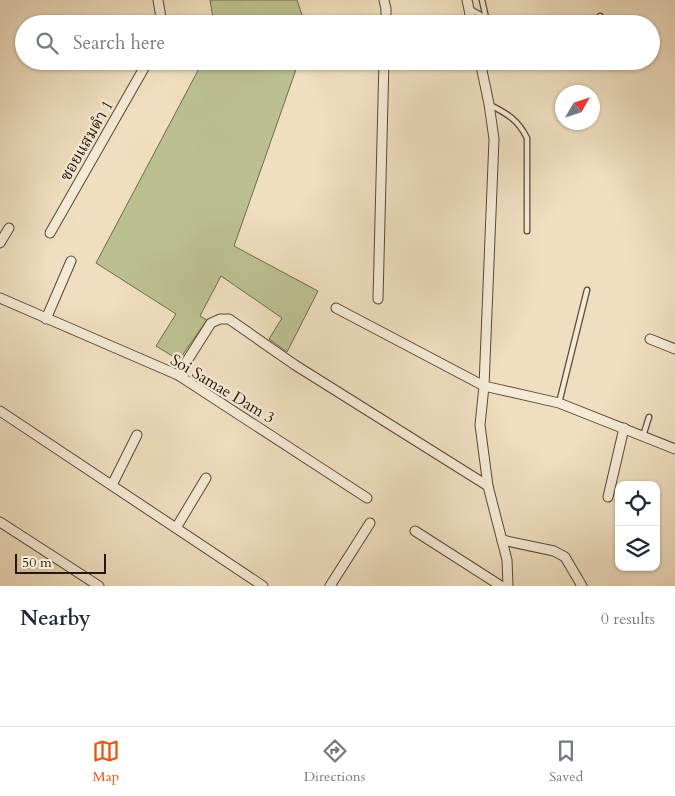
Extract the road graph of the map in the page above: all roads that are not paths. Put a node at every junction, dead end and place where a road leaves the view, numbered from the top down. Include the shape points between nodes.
1 (158, 0) edge
2 (384, 0) edge
3 (482, 0) edge
4 (468, 4) edge
5 (160, 15) edge
6 (386, 15) edge
7 (482, 15) edge
8 (485, 15) edge
9 (143, 70) edge
10 (384, 70) edge
11 (482, 70) edge
12 (489, 104) junction
13 (9, 228) dead end
14 (527, 231) dead end
15 (50, 233) dead end
16 (0, 243) edge
17 (71, 261) dead end
18 (586, 290) dead end
19 (0, 298) edge
20 (378, 299) dead end
21 (336, 308) dead end
22 (46, 319) junction
23 (650, 339) dead end
24 (675, 349) edge
25 (178, 375) junction
26 (484, 386) junction
27 (559, 403) junction
28 (0, 411) edge
29 (649, 417) dead end
30 (624, 428) junction
31 (137, 434) dead end
32 (643, 436) junction
33 (675, 449) edge
34 (206, 478) dead end
35 (112, 484) junction
36 (488, 486) junction
37 (367, 498) dead end
38 (608, 498) dead end
39 (0, 522) edge
40 (370, 522) dead end
41 (176, 528) junction
42 (415, 531) dead end
43 (502, 540) junction
44 (100, 586) edge
45 (263, 586) edge
46 (330, 586) edge
47 (501, 586) edge
48 (508, 586) edge
49 (582, 586) edge

1 - 5 street
2 - 6 street
3 - 8 lane
4 - 7 lane
9 - 15 street, ซอยแสมดำ 1
10 - 20 street
11 - 12 street
12 - 14 lane via 508,114 520,125 527,138
12 - 26 street via 494,139
13 - 16 street
17 - 22 street
18 - 27 lane
19 - 22 street, Soi Samae Dam 3
21 - 26 street
22 - 25 street, Soi Samae Dam 3
23 - 24 street
25 - 36 street via 211,323 229,319 295,365
25 - 37 street, Soi Samae Dam 3
26 - 27 street
26 - 36 street via 480,425
27 - 30 street
28 - 35 street
29 - 32 lane
30 - 32 street
30 - 38 street
31 - 35 street
32 - 33 street
34 - 41 street
35 - 41 street
36 - 43 street
39 - 44 street
40 - 46 street
41 - 45 street
42 - 47 street
43 - 48 street
43 - 49 street via 554,551 565,557

